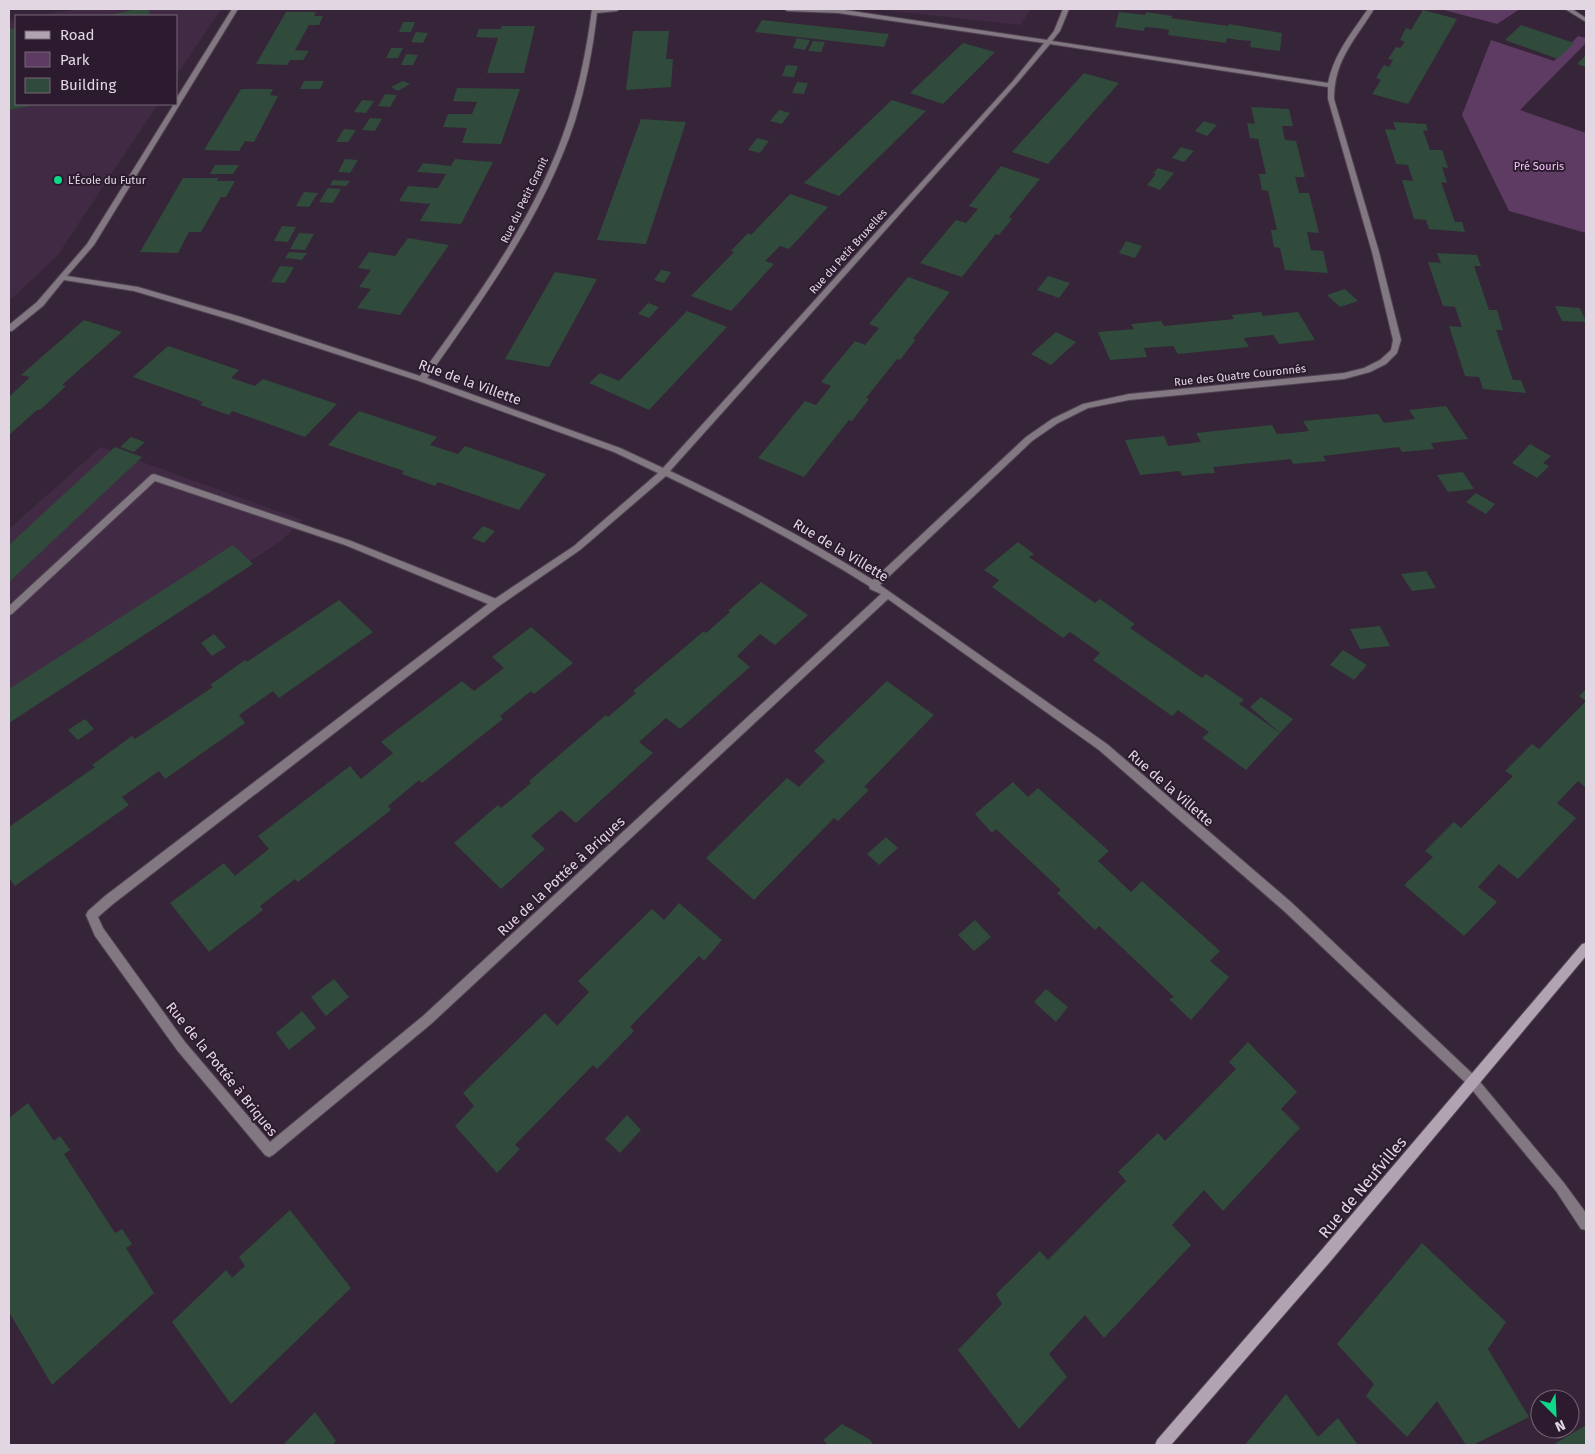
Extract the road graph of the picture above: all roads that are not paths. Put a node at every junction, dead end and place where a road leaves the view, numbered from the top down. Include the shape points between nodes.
1 (235, 9) edge
2 (617, 9) edge
3 (787, 9) edge
4 (1066, 9) edge
5 (1371, 9) edge
6 (1568, 9) edge
7 (595, 10) edge
8 (1586, 20) edge
9 (1047, 42) junction
10 (1329, 85) junction
11 (178, 102) edge
12 (176, 105) edge
13 (63, 278) junction
14 (9, 329) edge
15 (422, 379) junction
16 (664, 473) junction
17 (873, 586) junction
18 (888, 594) junction
19 (496, 603) junction
20 (9, 611) edge
21 (1586, 948) edge
22 (1472, 1081) junction
23 (1586, 1224) edge
24 (1162, 1445) edge

1 - 11 street
2 - 7 street
3 - 9 street via 838,11
4 - 9 street, Rue du Petit Bruxelles via 1057,31
5 - 10 street, Rue des Quatre Couronnés via 1335,64
6 - 8 street
7 - 15 street, Rue du Petit Granit via 583,80 549,176 512,248 478,302
9 - 10 street
9 - 16 street, Rue du Petit Bruxelles via 1008,90
10 - 17 street, Rue des Quatre Couronnés via 1394,323 1397,344 1389,357 1368,370 1344,376 1129,397 1086,406 1055,421 1029,439
12 - 13 street via 90,245
13 - 14 street via 40,304
13 - 15 street, Rue de la Villette via 135,288 238,318
15 - 16 street, Rue de la Villette via 617,450
16 - 17 street, Rue de la Villette via 724,500 814,548
16 - 19 street, Rue de la Pottée à Briques via 577,548
17 - 18 street, Rue de la Villette
18 - 19 street, Rue de la Pottée à Briques via 427,1020 269,1151 180,1046 99,932 92,916
18 - 22 street, Rue de la Villette via 1103,747 1288,907
19 - 20 street via 348,543 154,477
21 - 22 main road, Rue de Neufvilles
22 - 23 street, Rue de la Villette via 1560,1187
22 - 24 main road, Rue de Neufvilles

